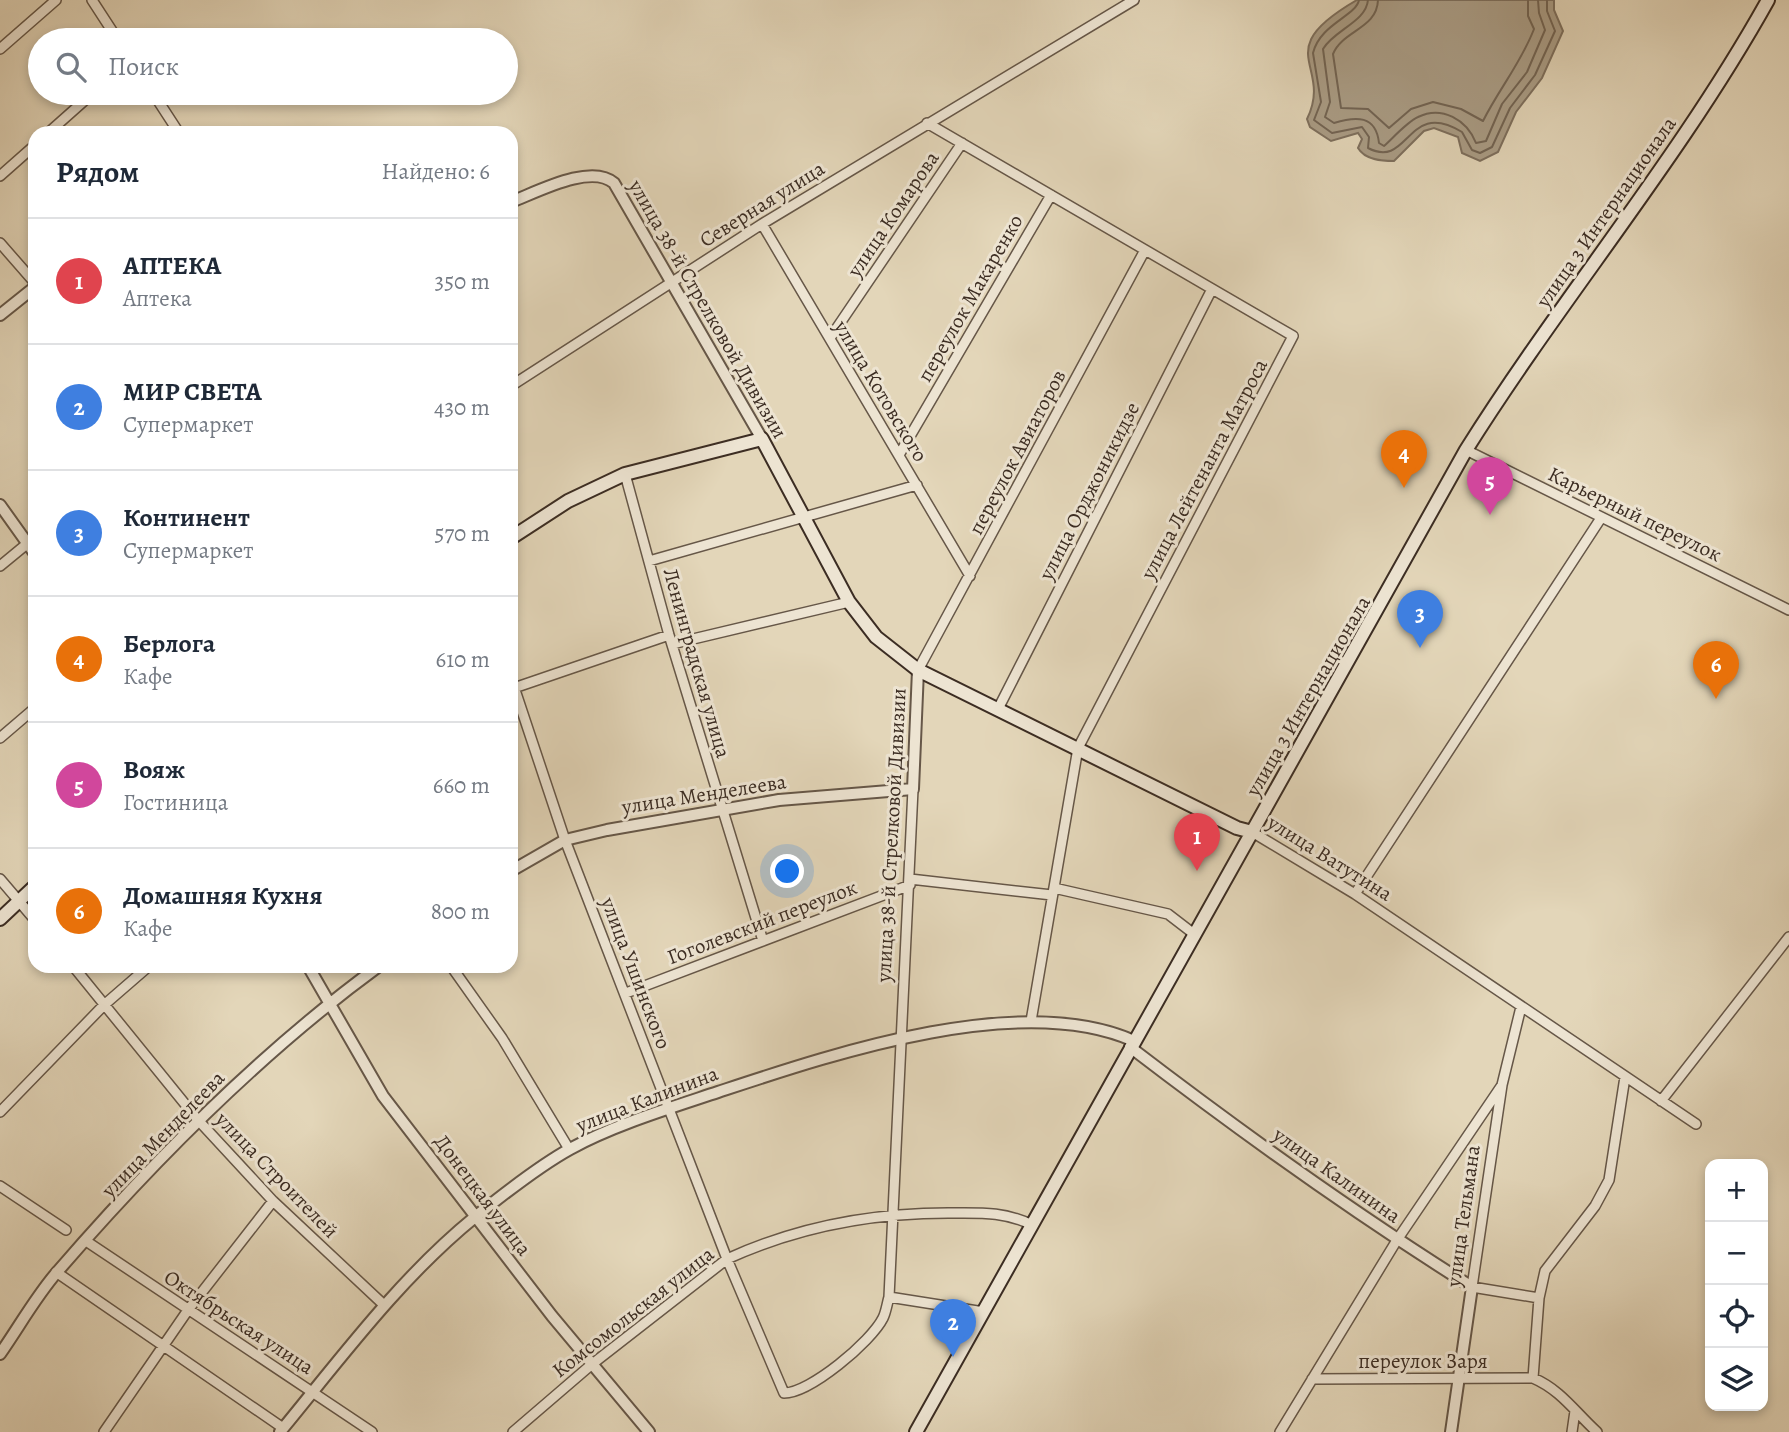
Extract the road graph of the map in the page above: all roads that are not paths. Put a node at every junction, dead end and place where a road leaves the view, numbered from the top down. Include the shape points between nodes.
1 (56, 0) edge
2 (92, 0) edge
3 (1134, 0) edge
4 (1768, 0) edge
5 (110, 28) edge
6 (0, 49) edge
7 (80, 105) edge
8 (161, 105) edge
9 (927, 123) junction
10 (56, 126) edge
11 (174, 126) edge
12 (962, 143) junction
13 (28, 151) edge
14 (0, 176) edge
15 (1051, 195) junction
16 (518, 200) edge
17 (762, 224) junction
18 (0, 243) edge
19 (1145, 250) junction
20 (28, 277) edge
21 (671, 281) junction
22 (1212, 289) junction
23 (28, 291) edge
24 (0, 314) edge
25 (830, 338) junction
26 (518, 381) edge
27 (762, 439) junction
28 (1466, 450) junction
29 (899, 455) junction
30 (625, 474) junction
31 (917, 485) junction
32 (0, 505) edge
33 (803, 517) junction
34 (1601, 519) junction
35 (518, 533) edge
36 (27, 543) joint
37 (649, 561) junction
38 (0, 566) edge
39 (970, 576) junction
40 (849, 602) junction
41 (1789, 610) edge
42 (670, 640) junction
43 (918, 670) junction
44 (518, 683) edge
45 (518, 703) edge
46 (998, 709) junction
47 (28, 714) edge
48 (0, 738) edge
49 (1078, 748) junction
50 (913, 789) junction
51 (723, 810) junction
52 (1252, 832) junction
53 (565, 840) junction
54 (518, 867) edge
55 (0, 879) edge
56 (910, 882) junction
57 (28, 892) edge
58 (1053, 892) junction
59 (1355, 894) junction
60 (19, 900) junction
61 (28, 911) edge
62 (0, 919) edge
63 (1194, 934) junction
64 (1789, 937) edge
65 (762, 941) junction
66 (79, 973) edge
67 (141, 973) edge
68 (312, 973) edge
69 (369, 973) edge
70 (456, 973) edge
71 (626, 993) junction
72 (329, 1002) junction
73 (104, 1005) junction
74 (1521, 1007) junction
75 (1031, 1021) junction
76 (900, 1037) junction
77 (1132, 1044) junction
78 (1625, 1077) junction
79 (1502, 1085) junction
80 (1661, 1101) junction
81 (670, 1108) junction
82 (0, 1112) edge
83 (198, 1120) junction
84 (1696, 1124) dead end
85 (569, 1149) junction
86 (0, 1186) edge
87 (273, 1200) junction
88 (892, 1213) junction
89 (475, 1218) junction
90 (1032, 1225) junction
91 (66, 1230) dead end
92 (1397, 1240) junction
93 (86, 1241) junction
94 (727, 1259) junction
95 (56, 1272) junction
96 (1472, 1287) junction
97 (889, 1297) junction
98 (1539, 1298) junction
99 (384, 1305) junction
100 (188, 1310) junction
101 (984, 1312) junction
102 (163, 1347) junction
103 (0, 1354) edge
104 (591, 1366) junction
105 (1458, 1378) junction
106 (1533, 1378) junction
107 (1312, 1379) junction
108 (313, 1391) junction
109 (1575, 1411) junction
110 (282, 1430) edge
111 (104, 1432) edge
112 (372, 1432) edge
113 (513, 1432) edge
114 (649, 1432) edge
115 (916, 1432) edge
116 (1280, 1432) edge
117 (1451, 1432) edge
118 (1572, 1432) edge
119 (1597, 1432) edge

1 - 6 street
2 - 5 street
3 - 9 street, Северная улица
4 - 28 main road, улица 3 Интернационала via 1718,86
7 - 10 street
8 - 11 street
9 - 12 street, улица Лейтенанта Матроса
9 - 17 street, Северная улица
12 - 15 street, улица Лейтенанта Матроса
12 - 25 street, улица Комарова
13 - 14 street
15 - 19 street, улица Лейтенанта Матроса
15 - 29 street, переулок Макаренко
16 - 21 street, улица 38-й Стрелковой Дивизии via 588,175 605,175 620,190
17 - 21 street, Северная улица
17 - 25 street, улица Котовского
18 - 20 street
19 - 22 street, улица Лейтенанта Матроса
19 - 39 street, переулок Авиаторов
21 - 26 street, Северная улица
21 - 27 street, улица 38-й Стрелковой Дивизии
22 - 46 street, улица Орджоникидзе
22 - 49 street, улица Лейтенанта Матроса via 1293,336
23 - 24 street
25 - 29 street, улица Котовского
27 - 30 main road
27 - 33 main road, улица 38-й Стрелковой Дивизии
28 - 34 street, Карьерный переулок
28 - 52 main road, улица 3 Интернационала
29 - 31 street, улица Котовского
30 - 35 main road via 568,501
30 - 37 street, Ленинградская улица
31 - 33 street
31 - 39 street, улица Котовского
32 - 36 street
33 - 37 street
33 - 40 main road, улица 38-й Стрелковой Дивизии
34 - 41 street, Карьерный переулок
34 - 59 street
36 - 38 street
37 - 42 street, Ленинградская улица
39 - 43 street, переулок Авиаторов
40 - 42 street
40 - 43 main road, улица 38-й Стрелковой Дивизии via 876,637
42 - 44 street
42 - 51 street, Ленинградская улица
43 - 46 main road, улица Ватутина
43 - 50 street, улица 38-й Стрелковой Дивизии
45 - 53 street, улица Ушинского
46 - 49 main road, улица Ватутина
47 - 48 street
49 - 52 main road, улица Ватутина
49 - 58 street, улица Лейтенанта Матроса
50 - 51 street, улица Менделеева via 779,800
50 - 56 street, улица 38-й Стрелковой Дивизии
51 - 53 street, улица Менделеева
51 - 65 street, Ленинградская улица
52 - 59 street, улица Ватутина
52 - 63 main road, улица 3 Интернационала
53 - 54 street, улица Менделеева
53 - 71 street, улица Ушинского
55 - 60 street
56 - 58 street, Гоголевский переулок
56 - 65 street, Гоголевский переулок
56 - 76 street, улица 38-й Стрелковой Дивизии
57 - 60 main road
58 - 63 street, Гоголевский переулок via 1168,914
58 - 75 street, улица Лейтенанта Матроса
59 - 74 street, улица Ватутина
60 - 61 street
60 - 62 main road
63 - 77 main road, улица 3 Интернационала
64 - 80 street
65 - 71 street, Гоголевский переулок
66 - 73 street, улица Строителей
67 - 73 street
68 - 72 street, Донецкая улица
69 - 72 street, улица Менделеева
70 - 85 street via 502,1038
71 - 81 street, улица Ушинского
72 - 83 street, улица Менделеева
72 - 89 street, Донецкая улица via 383,1096
73 - 82 street
73 - 83 street, улица Строителей
74 - 78 street, улица Ватутина
74 - 79 street, улица Тельмана
75 - 76 street, улица Калинина
75 - 77 street, улица Калинина via 1111,1032
76 - 81 street, улица Калинина
76 - 88 street, улица 38-й Стрелковой Дивизии
77 - 90 main road, улица 3 Интернационала
77 - 92 street, улица Калинина via 1214,1112
78 - 80 street, улица Ватутина
78 - 98 street via 1609,1180 1595,1206 1550,1262
79 - 92 street
79 - 96 street, улица Тельмана
80 - 84 street, улица Ватутина
81 - 85 street, улица Калинина
81 - 94 street, улица Ушинского
83 - 87 street, улица Строителей
83 - 93 street, улица Менделеева
85 - 89 street, улица Калинина
86 - 91 street
87 - 99 street, улица Строителей
87 - 100 street
88 - 90 street, Комсомольская улица via 994,1213
88 - 94 street, Комсомольская улица via 796,1233
88 - 97 street, улица 38-й Стрелковой Дивизии
89 - 99 street, улица Калинина
89 - 104 street, Донецкая улица
90 - 101 main road, улица 3 Интернационала
92 - 96 street, улица Калинина
92 - 107 street
93 - 95 street, улица Менделеева
93 - 100 street, Октябрьская улица
94 - 97 street, улица Ушинского via 784,1394 795,1393 824,1376 852,1351 882,1320
94 - 104 street, Комсомольская улица
95 - 102 street
95 - 103 street, улица Менделеева
96 - 98 street, улица Калинина
96 - 105 street, улица Тельмана
97 - 101 street
98 - 106 street
99 - 108 street, улица Калинина
100 - 102 street
100 - 108 street, Октябрьская улица
101 - 115 main road, улица 3 Интернационала
102 - 110 street
102 - 111 street
104 - 113 street, Комсомольская улица
104 - 114 street, Донецкая улица
105 - 106 street, переулок Заря
105 - 107 street, переулок Заря
105 - 117 street, улица Тельмана
106 - 109 street via 1558,1392
107 - 116 street
108 - 110 street, улица Калинина
108 - 112 street, Октябрьская улица
109 - 118 street
109 - 119 street

